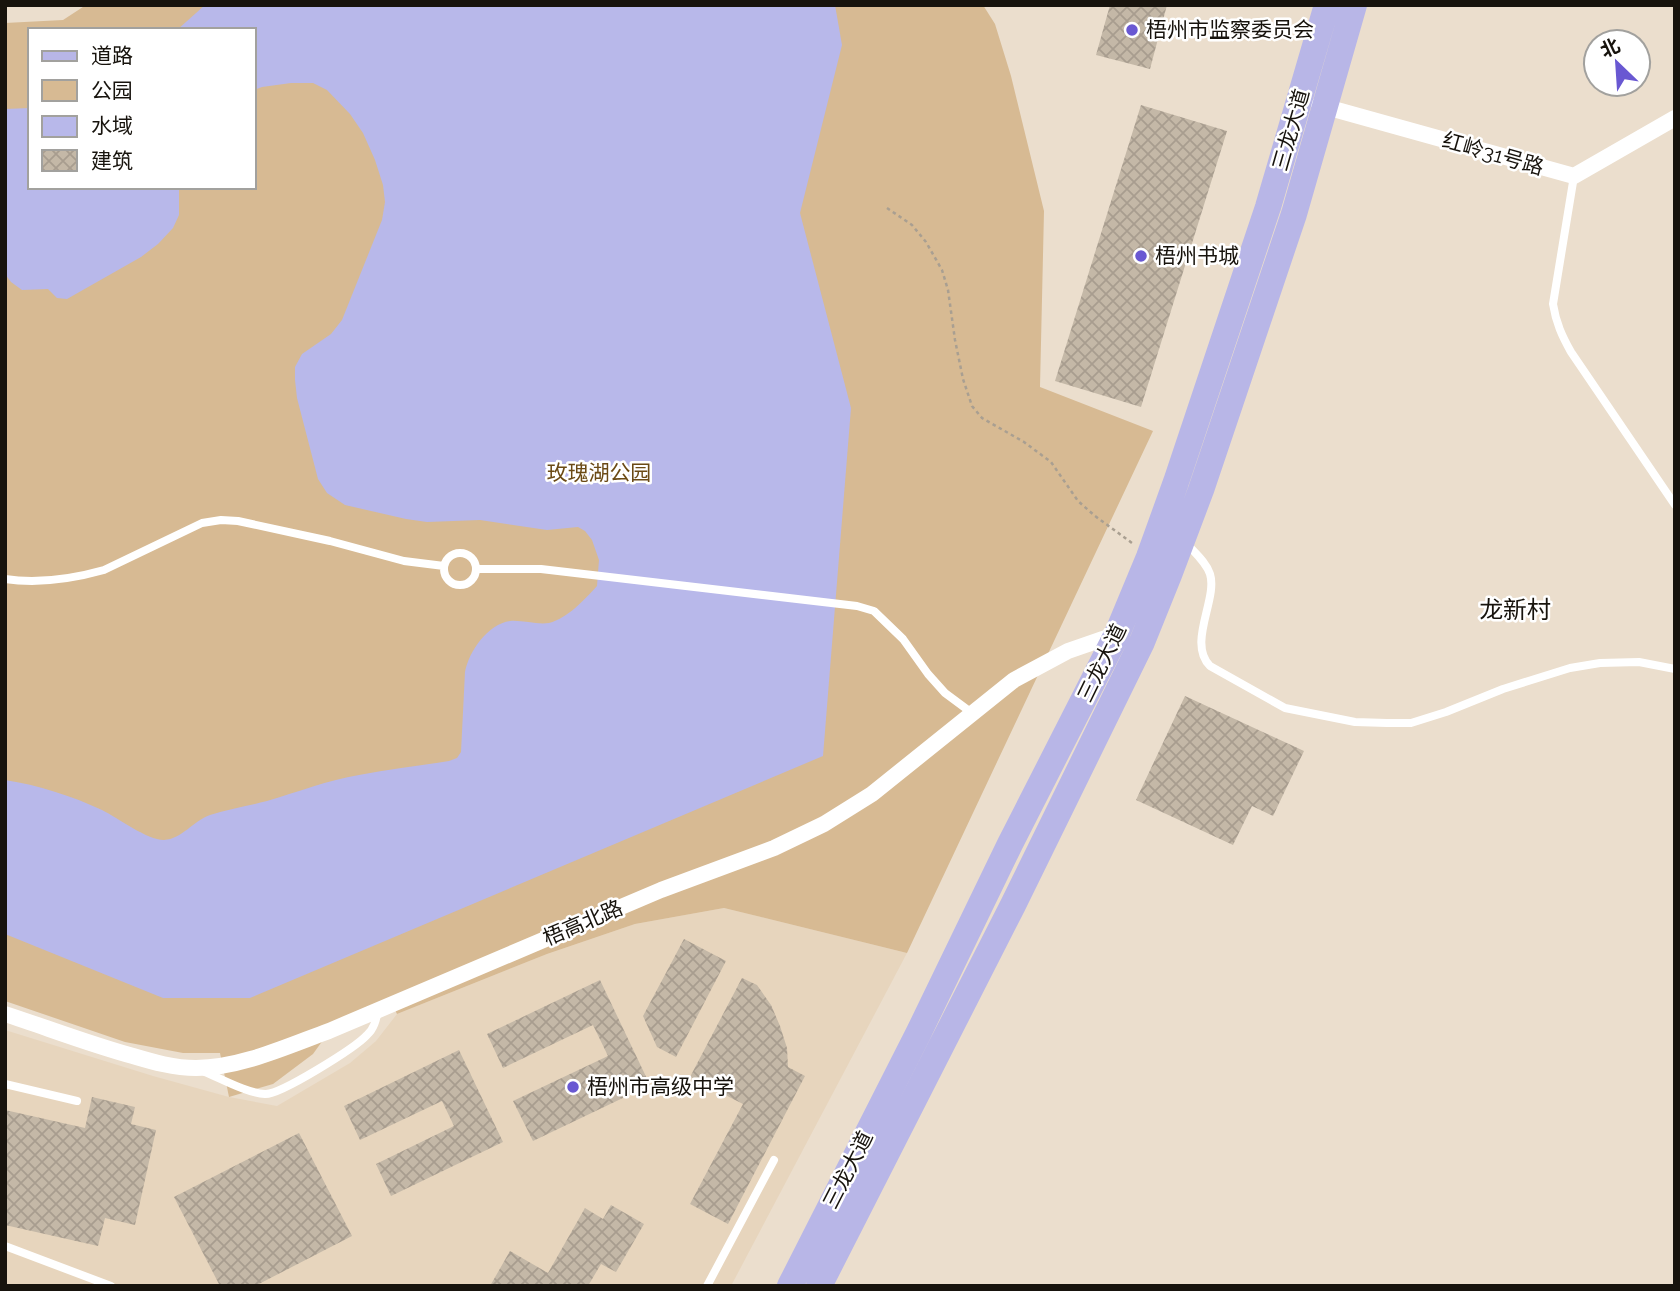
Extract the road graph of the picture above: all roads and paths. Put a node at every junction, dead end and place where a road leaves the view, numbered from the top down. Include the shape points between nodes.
1 (1327, 5) edge
2 (1354, 5) edge
3 (1312, 103) junction
4 (1675, 118) edge
5 (1574, 176) junction
6 (887, 208) dead end
7 (1675, 505) edge
8 (1182, 538) junction
9 (1149, 556) junction
10 (444, 566) junction
11 (477, 569) junction
12 (5, 579) edge
13 (1130, 638) junction
14 (1675, 669) edge
15 (972, 713) junction
16 (379, 1010) junction
17 (5, 1014) edge
18 (195, 1068) junction
19 (5, 1084) edge
20 (77, 1101) dead end
21 (774, 1160) dead end
22 (5, 1246) edge
23 (111, 1286) edge
24 (707, 1286) edge
25 (790, 1286) edge
26 (819, 1286) edge

1 - 3 main road, 三龙大道
2 - 3 main road, 三龙大道
3 - 5 street, 红岭31号路
3 - 8 main road, 三龙大道 via 1294,214
3 - 9 main road, 三龙大道 via 1268,207
4 - 5 street
5 - 7 lane via 1553,304 1556,320 1571,352
6 - 9 path via 912,225 942,270 972,406 982,418 1051,462 1078,501
8 - 13 main road, 三龙大道 via 1170,576
8 - 14 lane via 1211,576 1202,631 1203,659 1285,708 1355,722 1411,723 1570,668 1639,662
9 - 13 main road, 三龙大道
10 - 11 lane via 449,557 459,553 469,555
10 - 11 lane via 445,577 459,586 469,583
10 - 12 lane via 221,520 202,523 88,575 44,582
11 - 15 lane via 552,570 857,606 874,611 903,639 945,693
13 - 15 street, 梧高北路 via 1068,651 1014,680
13 - 25 main road, 三龙大道 via 1010,844
13 - 26 main road, 三龙大道 via 1013,905
15 - 16 street, 梧高北路 via 872,794 824,824
16 - 18 street, 梧高北路 via 258,1056
16 - 18 lane via 368,1035 353,1047 269,1095
17 - 18 street, 梧高北路 via 98,1047
19 - 20 lane
21 - 24 lane
22 - 23 lane

